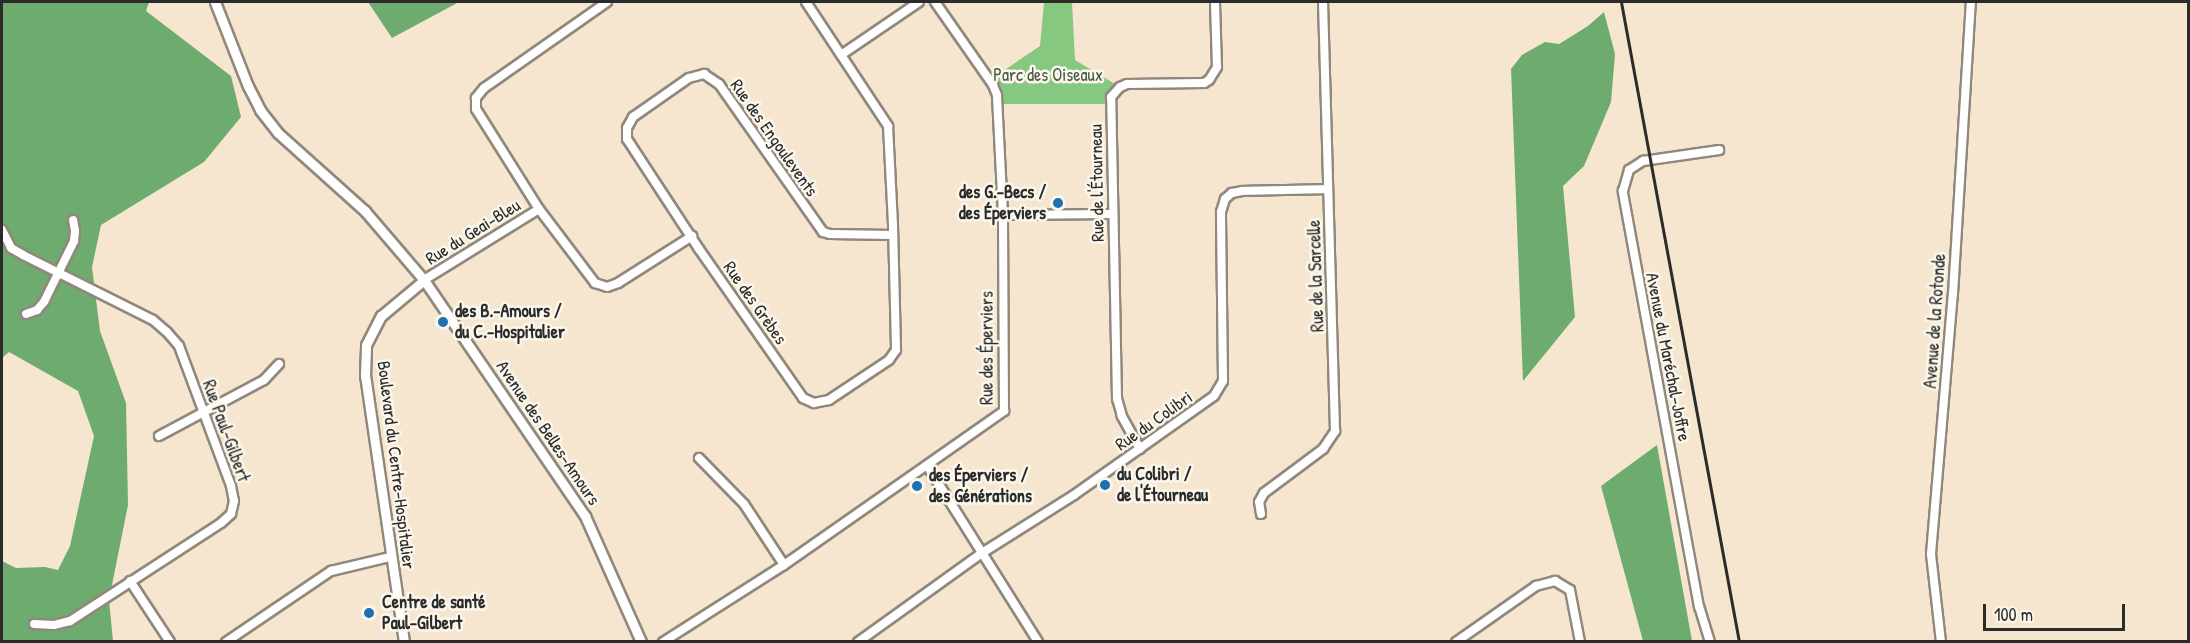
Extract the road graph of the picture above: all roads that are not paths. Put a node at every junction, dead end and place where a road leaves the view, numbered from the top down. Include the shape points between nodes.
1 (216, 2) edge
2 (607, 2) edge
3 (806, 2) edge
4 (919, 2) edge
5 (935, 2) edge
6 (1215, 2) edge
7 (1323, 2) edge
8 (1971, 2) edge
9 (841, 55) junction
10 (1719, 150) dead end
11 (1328, 189) junction
12 (539, 208) junction
13 (1113, 214) junction
14 (1003, 215) junction
15 (73, 220) dead end
16 (2, 230) edge
17 (893, 235) junction
18 (692, 236) junction
19 (58, 273) junction
20 (424, 280) junction
21 (26, 314) dead end
22 (279, 364) dead end
23 (204, 412) junction
24 (159, 436) dead end
25 (1140, 449) junction
26 (699, 458) dead end
27 (928, 466) junction
28 (1261, 514) dead end
29 (982, 553) junction
30 (390, 557) junction
31 (784, 565) junction
32 (130, 581) junction
33 (34, 624) dead end
34 (1464, 639) edge
35 (170, 642) edge
36 (226, 642) edge
37 (404, 642) edge
38 (641, 642) edge
39 (663, 642) edge
40 (858, 642) edge
41 (1038, 642) edge
42 (1455, 642) edge
43 (1580, 642) edge
44 (1710, 642) edge
45 (1941, 642) edge

1 - 20 street, Avenue des Belles-Amours via 260,110 278,133 365,211
2 - 12 street via 484,88 476,98 478,114
3 - 9 street, Rue des Grèbes
4 - 9 street
5 - 14 street, Rue des Éperviers via 995,88
6 - 13 street, Rue de l'Étourneau via 1217,67 1209,80 1127,84 1110,97
7 - 11 street, Rue de la Sarcelle
8 - 45 street, Avenue de la Rotonde via 1953,294 1931,554
9 - 17 street, Rue des Grèbes via 888,126
10 - 44 street, Avenue du Maréchal-Joffre via 1643,161 1629,170 1623,191 1699,607
11 - 25 street, Rue du Colibri via 1242,191 1225,199 1221,212 1223,381 1214,396
11 - 28 street, Rue de la Sarcelle via 1335,431 1323,449 1264,493 1259,502
12 - 18 street via 590,278 601,286 618,283
12 - 20 street, Rue du Geai-Bleu
13 - 14 street
13 - 25 street, Rue de l'Étourneau via 1117,399
14 - 27 street, Rue des Éperviers via 1004,411
15 - 19 street via 74,241
16 - 19 street, Rue Paul-Gilbert via 11,248
17 - 18 street, Rue des Grèbes via 896,350 829,400 814,403 803,398
17 - 18 street, Rue des Engoulevents via 823,232 720,84 704,74 689,78 633,117 626,133
19 - 21 street via 44,302
19 - 23 street, Rue Paul-Gilbert via 153,320 167,332 179,346
20 - 30 street, Boulevard du Centre-Hospitalier via 381,316 366,345 365,376
20 - 38 street, Avenue des Belles-Amours via 585,516
22 - 23 street via 264,380
23 - 24 street
23 - 32 street, Rue Paul-Gilbert via 231,486 231,514
25 - 29 street, Rue du Colibri
26 - 31 street via 744,504
27 - 29 street
27 - 31 street, Rue des Éperviers
29 - 40 street, Rue du Colibri
29 - 41 street
30 - 36 street via 331,571
30 - 37 street, Boulevard du Centre-Hospitalier
31 - 39 street, Rue des Éperviers
32 - 33 street, Rue Paul-Gilbert via 70,621
32 - 35 street
34 - 42 street
34 - 43 street via 1536,586 1555,581 1570,590

